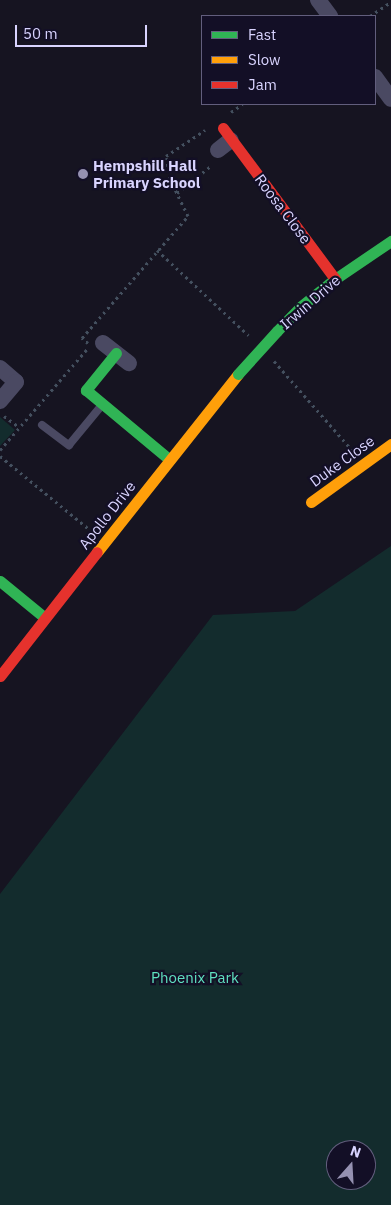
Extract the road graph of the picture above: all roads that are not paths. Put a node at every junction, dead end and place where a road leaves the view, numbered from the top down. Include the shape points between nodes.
1 (318, 0) edge
2 (329, 15) edge
3 (376, 78) edge
4 (391, 99) edge
5 (227, 134) joint
6 (218, 150) road end
7 (391, 241) edge
8 (335, 279) junction
9 (109, 348) joint
10 (129, 363) dead end
11 (0, 368) edge
12 (238, 374) joint
13 (0, 401) edge
14 (103, 404) junction
15 (42, 425) dead end
16 (391, 444) edge
17 (170, 460) junction
18 (311, 502) dead end
19 (0, 581) edge
20 (44, 618) junction
21 (0, 676) edge

1 - 2 street
3 - 4 street
5 - 6 street, Roosa Close
5 - 8 street, Roosa Close
7 - 8 street, Irwin Drive
8 - 12 street, Irwin Drive, bridge via 300,307
9 - 10 street
9 - 14 street via 86,390
11 - 13 street via 16,382
12 - 17 street, Apollo Drive
14 - 15 lane via 69,445
14 - 17 street
16 - 18 street, Duke Close
17 - 20 street, Apollo Drive
19 - 20 street
20 - 21 street, Apollo Drive

